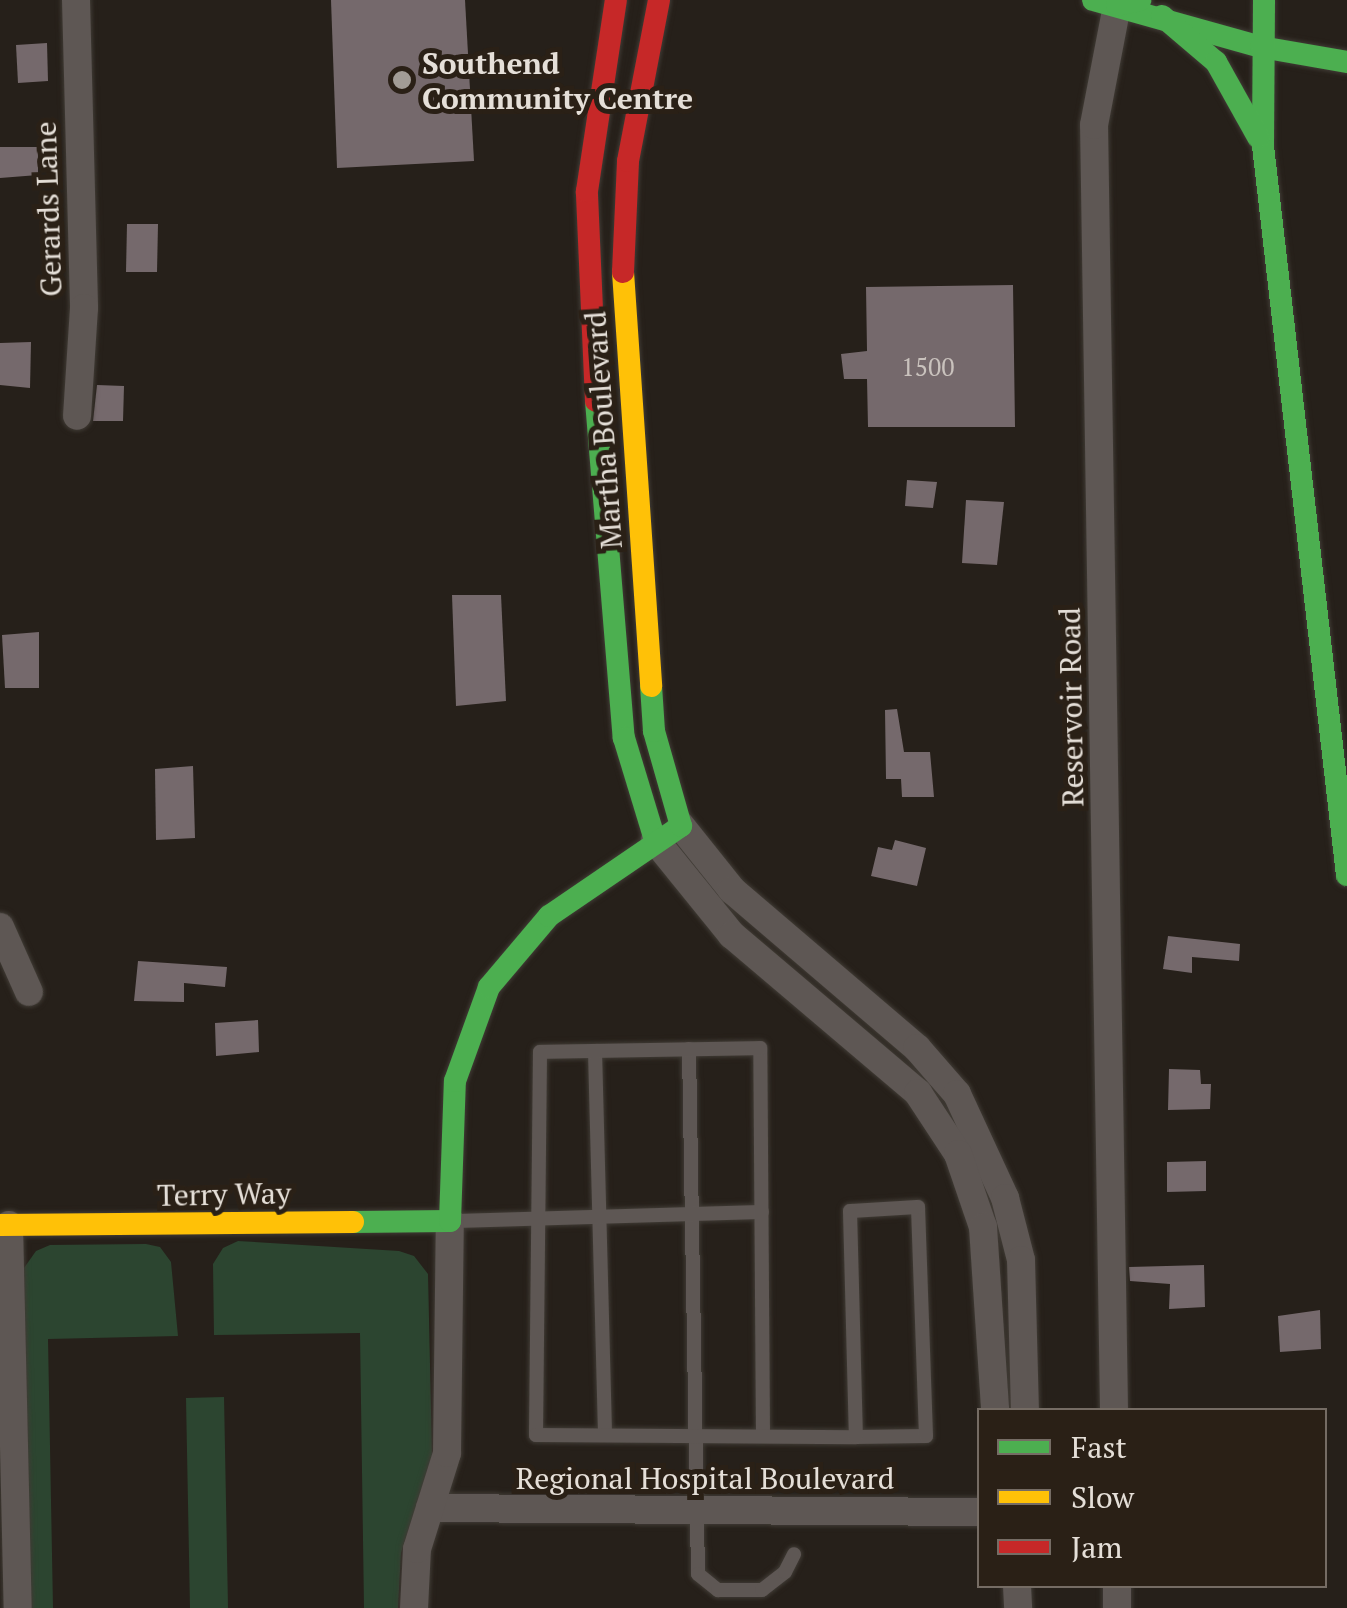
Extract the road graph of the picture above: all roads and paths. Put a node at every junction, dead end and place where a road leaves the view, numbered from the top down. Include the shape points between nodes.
1 (76, 0) edge
2 (616, 0) edge
3 (659, 0) edge
4 (1264, 0) edge
5 (1116, 2) edge
6 (1162, 16) junction
7 (1260, 47) junction
8 (1347, 62) edge
9 (1263, 146) junction
10 (77, 416) dead end
11 (641, 541) junction
12 (608, 544) junction
13 (681, 826) junction
14 (655, 840) junction
15 (1347, 875) edge
16 (0, 927) edge
17 (29, 992) dead end
18 (689, 1049) junction
19 (595, 1051) junction
20 (762, 1212) junction
21 (691, 1214) junction
22 (599, 1216) junction
23 (538, 1218) junction
24 (450, 1221) junction
25 (4, 1225) edge
26 (995, 1408) edge
27 (1025, 1408) edge
28 (1114, 1408) edge
29 (605, 1434) junction
30 (694, 1434) junction
31 (763, 1436) junction
32 (856, 1437) junction
33 (430, 1508) junction
34 (696, 1512) junction
35 (977, 1512) edge
36 (794, 1554) dead end
37 (18, 1608) edge
38 (414, 1608) edge

1 - 10 street, Gerards Lane via 84,308
2 - 12 main road, Martha Boulevard via 594,132 586,247
3 - 11 main road, Martha Boulevard via 622,212
4 - 7 main road
5 - 6 main road
5 - 28 street, Reservoir Road via 1094,125
6 - 7 main road
6 - 9 main road via 1216,62
7 - 8 main road
7 - 9 main road
9 - 15 main road
11 - 12 lane
11 - 13 main road, Martha Boulevard via 654,731
12 - 14 main road, Martha Boulevard via 624,738
13 - 14 main road
13 - 27 street via 732,890 917,1048 957,1094 1005,1198 1020,1260
14 - 24 main road via 549,916 489,987 455,1081
14 - 26 street via 732,936 918,1094 958,1154 983,1227
16 - 17 street
18 - 19 lane
18 - 20 lane via 760,1048
18 - 21 lane
19 - 22 lane
19 - 23 lane via 540,1052
20 - 21 lane
20 - 31 lane
21 - 22 lane
21 - 30 lane
22 - 23 lane
22 - 29 lane
23 - 24 lane
23 - 29 lane via 536,1435
24 - 25 main road, Terry Way
24 - 33 street via 447,1453
25 - 37 street
29 - 30 lane
30 - 31 lane
30 - 34 lane
31 - 32 lane
32 - 32 lane via 926,1436 918,1207 850,1211
33 - 34 street, Regional Hospital Boulevard
33 - 38 street via 414,1564
34 - 35 street, Regional Hospital Boulevard
34 - 36 lane via 698,1574 718,1590 762,1590 785,1572

